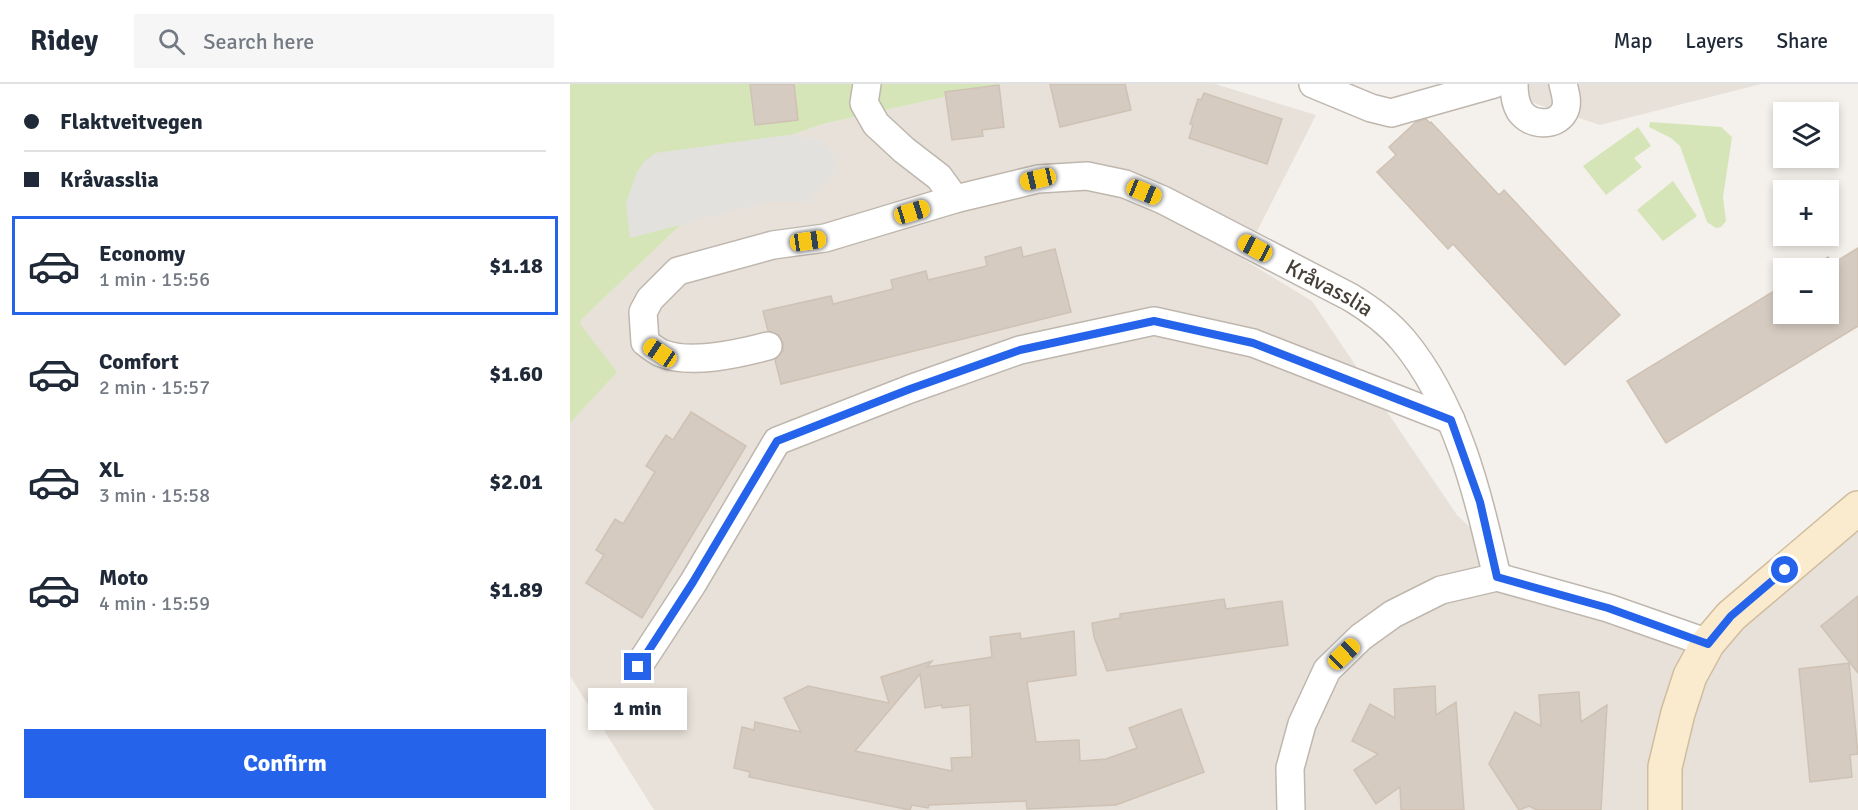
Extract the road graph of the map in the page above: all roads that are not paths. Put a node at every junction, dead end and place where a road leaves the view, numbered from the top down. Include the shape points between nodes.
1 (867, 84) edge
2 (1313, 84) edge
3 (1494, 84) edge
4 (1514, 84) edge
5 (1563, 84) edge
6 (956, 199) junction
7 (768, 346) dead end
8 (1451, 420) junction
9 (1858, 508) edge
10 (1497, 577) junction
11 (1708, 644) junction
12 (638, 667) dead end
13 (1292, 810) edge
14 (1665, 810) edge

1 - 6 street via 864,103 876,124 939,177
2 - 3 street via 1391,113
4 - 5 street via 1521,113 1544,124 1554,122 1565,111
6 - 7 street, Kråvasslia via 825,238 773,245 678,271 650,299 643,312 645,342 660,353 684,358 718,356
6 - 8 street, Kråvasslia via 1038,179 1087,176 1125,184 1163,200 1376,313 1410,349
8 - 10 street, Kråvasslia via 1480,502
8 - 12 street via 1253,343 1154,321 1020,350 777,441
9 - 11 main road via 1731,616
10 - 11 street via 1608,608
10 - 13 street via 1441,590 1393,614 1361,637 1327,670 1302,724 1290,768
11 - 14 main road via 1690,676 1678,714 1665,768

